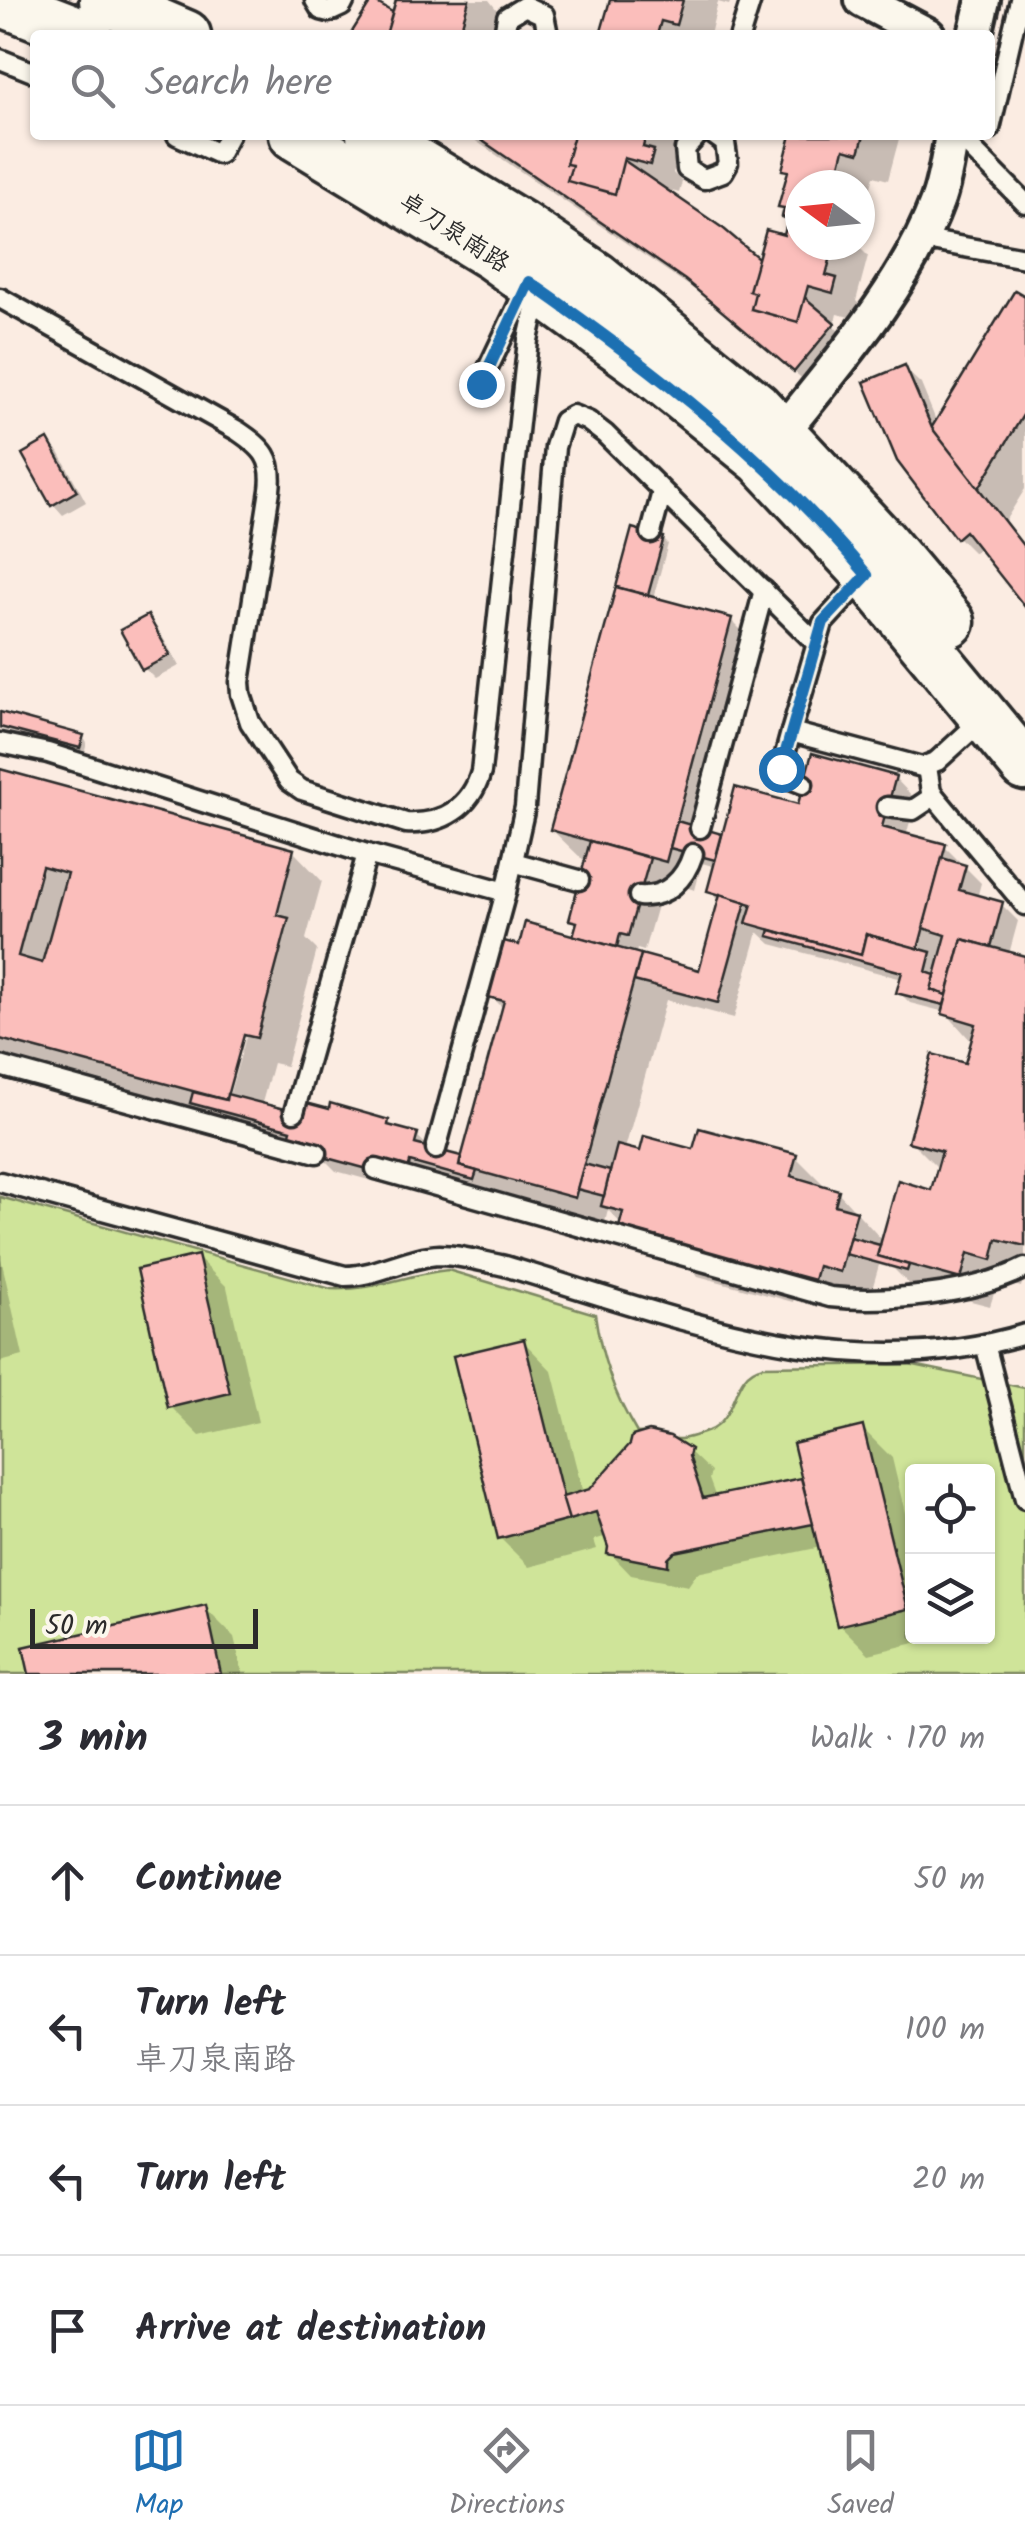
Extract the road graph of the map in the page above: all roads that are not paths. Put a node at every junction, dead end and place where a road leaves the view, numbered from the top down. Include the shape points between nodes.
1 (104, 0) edge
2 (315, 0) edge
3 (345, 0) edge
4 (750, 0) edge
5 (862, 0) edge
6 (983, 0) edge
7 (1020, 0) edge
8 (0, 1) edge
9 (536, 4) edge
10 (75, 30) edge
11 (174, 30) edge
12 (505, 30) edge
13 (547, 30) edge
14 (741, 30) edge
15 (919, 30) edge
16 (976, 30) edge
17 (0, 59) edge
18 (30, 71) edge
19 (995, 106) edge
20 (187, 140) edge
21 (226, 140) edge
22 (303, 140) edge
23 (379, 140) edge
24 (693, 140) edge
25 (722, 140) edge
26 (954, 140) edge
27 (960, 140) edge
28 (987, 140) edge
29 (983, 161) junction
30 (1025, 204) edge
31 (920, 239) junction
32 (1025, 258) edge
33 (537, 288) junction
34 (0, 298) edge
35 (481, 384) dead end
36 (772, 446) junction
37 (662, 492) junction
38 (651, 533) dead end
39 (867, 575) junction
40 (764, 590) junction
41 (815, 642) junction
42 (1006, 715) edge
43 (791, 732) junction
44 (0, 743) edge
45 (1025, 766) edge
46 (927, 767) junction
47 (803, 784) dead end
48 (934, 796) junction
49 (887, 807) dead end
50 (700, 828) dead end
51 (367, 854) junction
52 (693, 854) dead end
53 (513, 862) junction
54 (579, 880) dead end
55 (506, 892) junction
56 (639, 896) dead end
57 (1025, 905) edge
58 (0, 1066) edge
59 (290, 1129) junction
60 (317, 1153) dead end
61 (431, 1167) junction
62 (376, 1169) dead end
63 (0, 1182) edge
64 (1025, 1268) edge
65 (1025, 1334) edge
66 (985, 1344) junction
67 (1025, 1498) edge

1 - 11 street
2 - 3 lane via 328,12
4 - 14 lane
5 - 15 street
6 - 16 street
7 - 19 lane
8 - 10 street
9 - 12 lane via 514,10
9 - 13 lane
17 - 18 lane
20 - 21 lane via 219,154
22 - 33 street, 卓刀泉南路
23 - 36 street, 卓刀泉南路 via 597,277
24 - 25 lane via 684,159 704,179 728,163
26 - 31 street
27 - 29 lane
28 - 29 lane
29 - 30 lane
31 - 32 lane
31 - 36 street via 890,293
33 - 34 lane via 481,772 472,796 424,824 302,790 289,782 250,722 240,682 272,473 265,450
33 - 35 lane
33 - 36 street, 卓刀泉南路
36 - 39 street, 卓刀泉南路
36 - 42 street, 卓刀泉南路 via 881,540
37 - 38 lane
37 - 40 lane
37 - 53 lane via 588,421 573,415 564,421 556,447 526,807
39 - 41 lane via 823,622
39 - 42 street, 卓刀泉南路
40 - 41 lane
40 - 50 lane
41 - 43 lane
42 - 45 street, 卓刀泉南路
42 - 46 lane
43 - 46 lane
43 - 47 lane via 781,769
44 - 51 lane
46 - 48 lane
48 - 49 lane via 913,810
48 - 57 lane
51 - 55 lane
51 - 59 lane
52 - 56 lane via 676,884
53 - 54 lane
53 - 55 lane
55 - 61 lane
58 - 59 lane
59 - 60 lane
61 - 62 lane
61 - 64 lane via 830,1297 931,1293
63 - 66 lane via 346,1276 439,1255 505,1266 770,1343 897,1352
65 - 66 lane
66 - 67 lane

